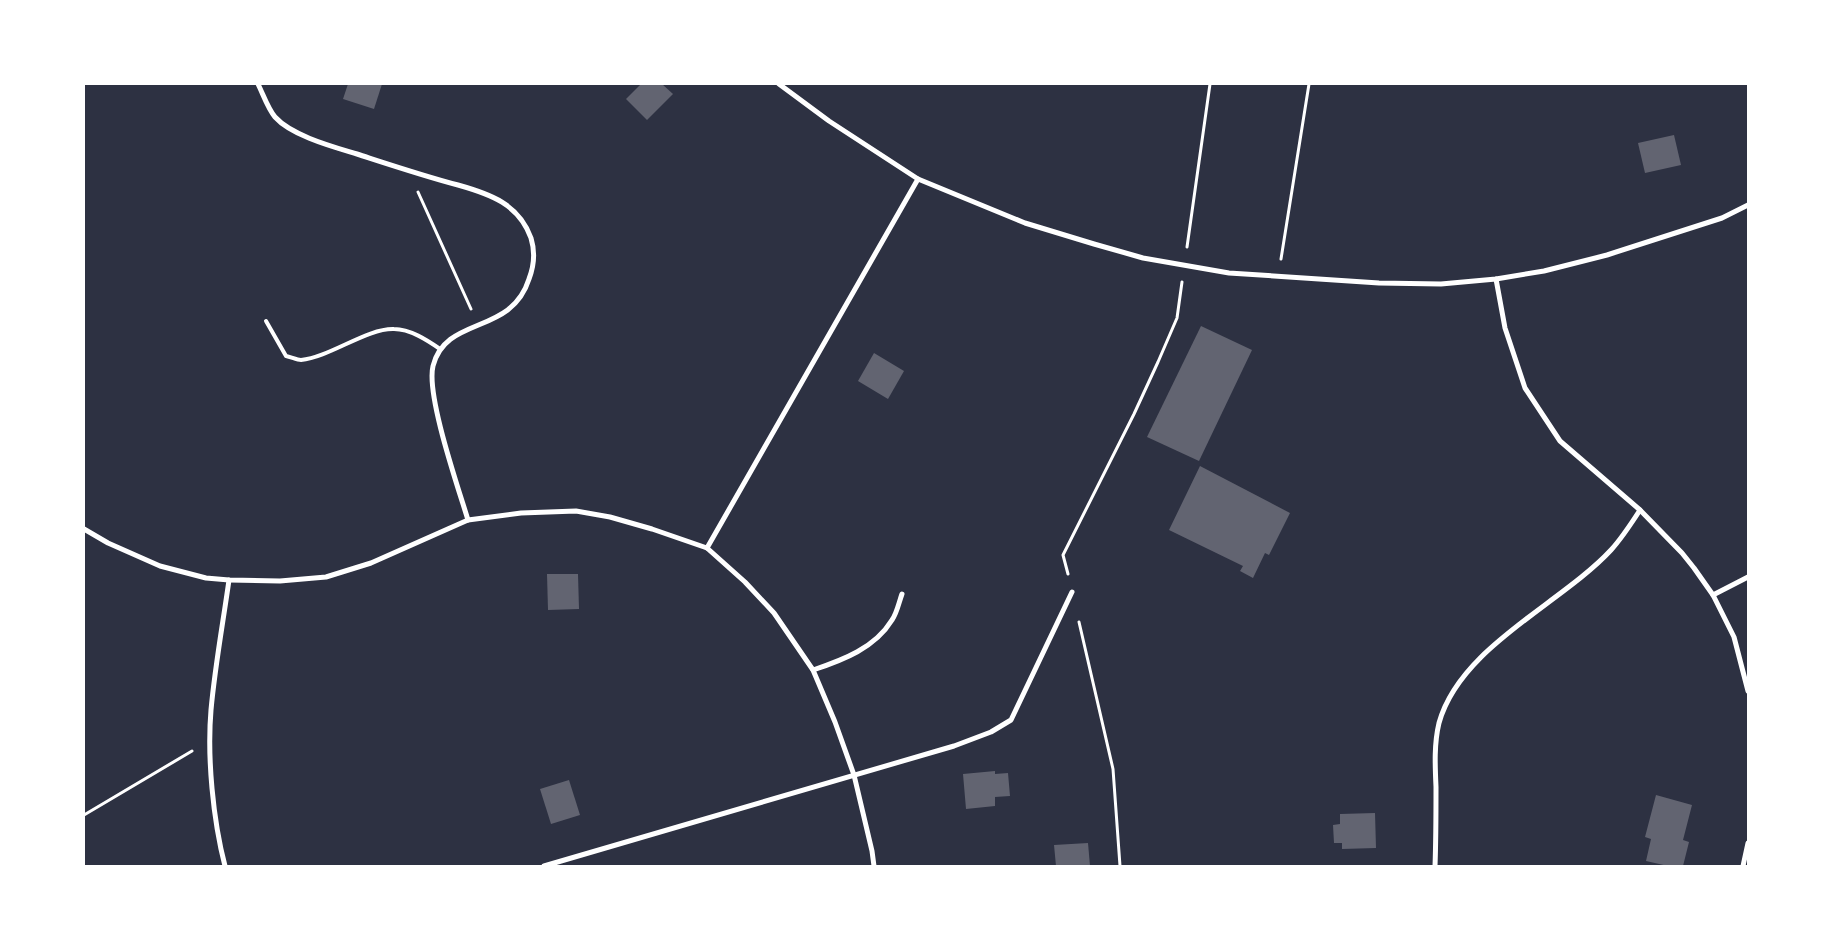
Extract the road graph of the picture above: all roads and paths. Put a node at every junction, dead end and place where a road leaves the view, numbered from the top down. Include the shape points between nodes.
1 (258, 84) edge
2 (779, 84) edge
3 (1210, 84) edge
4 (1309, 84) edge
5 (408, 171) junction
6 (918, 179) junction
7 (1748, 205) edge
8 (1184, 266) junction
9 (1279, 277) junction
10 (1496, 279) junction
11 (266, 321) dead end
12 (479, 326) junction
13 (440, 349) junction
14 (1640, 510) junction
15 (468, 520) junction
16 (84, 528) edge
17 (706, 548) junction
18 (1748, 577) edge
19 (229, 580) junction
20 (1072, 592) junction
21 (902, 594) dead end
22 (1713, 595) junction
23 (813, 670) junction
24 (1748, 691) edge
25 (210, 740) junction
26 (854, 775) junction
27 (84, 815) edge
28 (1748, 843) edge
29 (225, 866) edge
30 (544, 866) edge
31 (874, 866) edge
32 (1120, 866) edge
33 (1435, 866) edge
34 (1743, 866) edge

1 - 5 street via 275,117 301,135
2 - 6 street
3 - 8 path
4 - 9 path
5 - 12 path
5 - 12 street via 506,203 527,227 534,251 523,295 507,312
6 - 8 street via 1025,223 1143,258
6 - 17 street
7 - 10 street via 1722,218 1607,255
8 - 9 street
8 - 20 path via 1177,318 1134,414 1063,555
9 - 10 street via 1441,284
10 - 14 street via 1505,328 1525,388 1560,441
11 - 13 lane via 286,356 300,360 394,329 428,340
12 - 13 street via 457,335
13 - 15 street via 432,376 433,389
14 - 22 street via 1682,553
14 - 33 street via 1610,550 1477,662 1444,708 1435,744
15 - 17 street via 521,512 576,511 652,528
15 - 19 street via 370,563 326,577 280,581
16 - 19 street via 108,543 160,566 206,578
17 - 23 street via 774,613
18 - 22 street
19 - 25 street via 215,674
20 - 26 street via 1011,720 991,732 954,746
20 - 32 path via 1113,769
21 - 23 street via 892,620 873,642 844,659
22 - 24 street via 1734,638
23 - 26 street
25 - 27 path
25 - 29 street via 215,809
26 - 30 street
26 - 31 street
28 - 34 street

